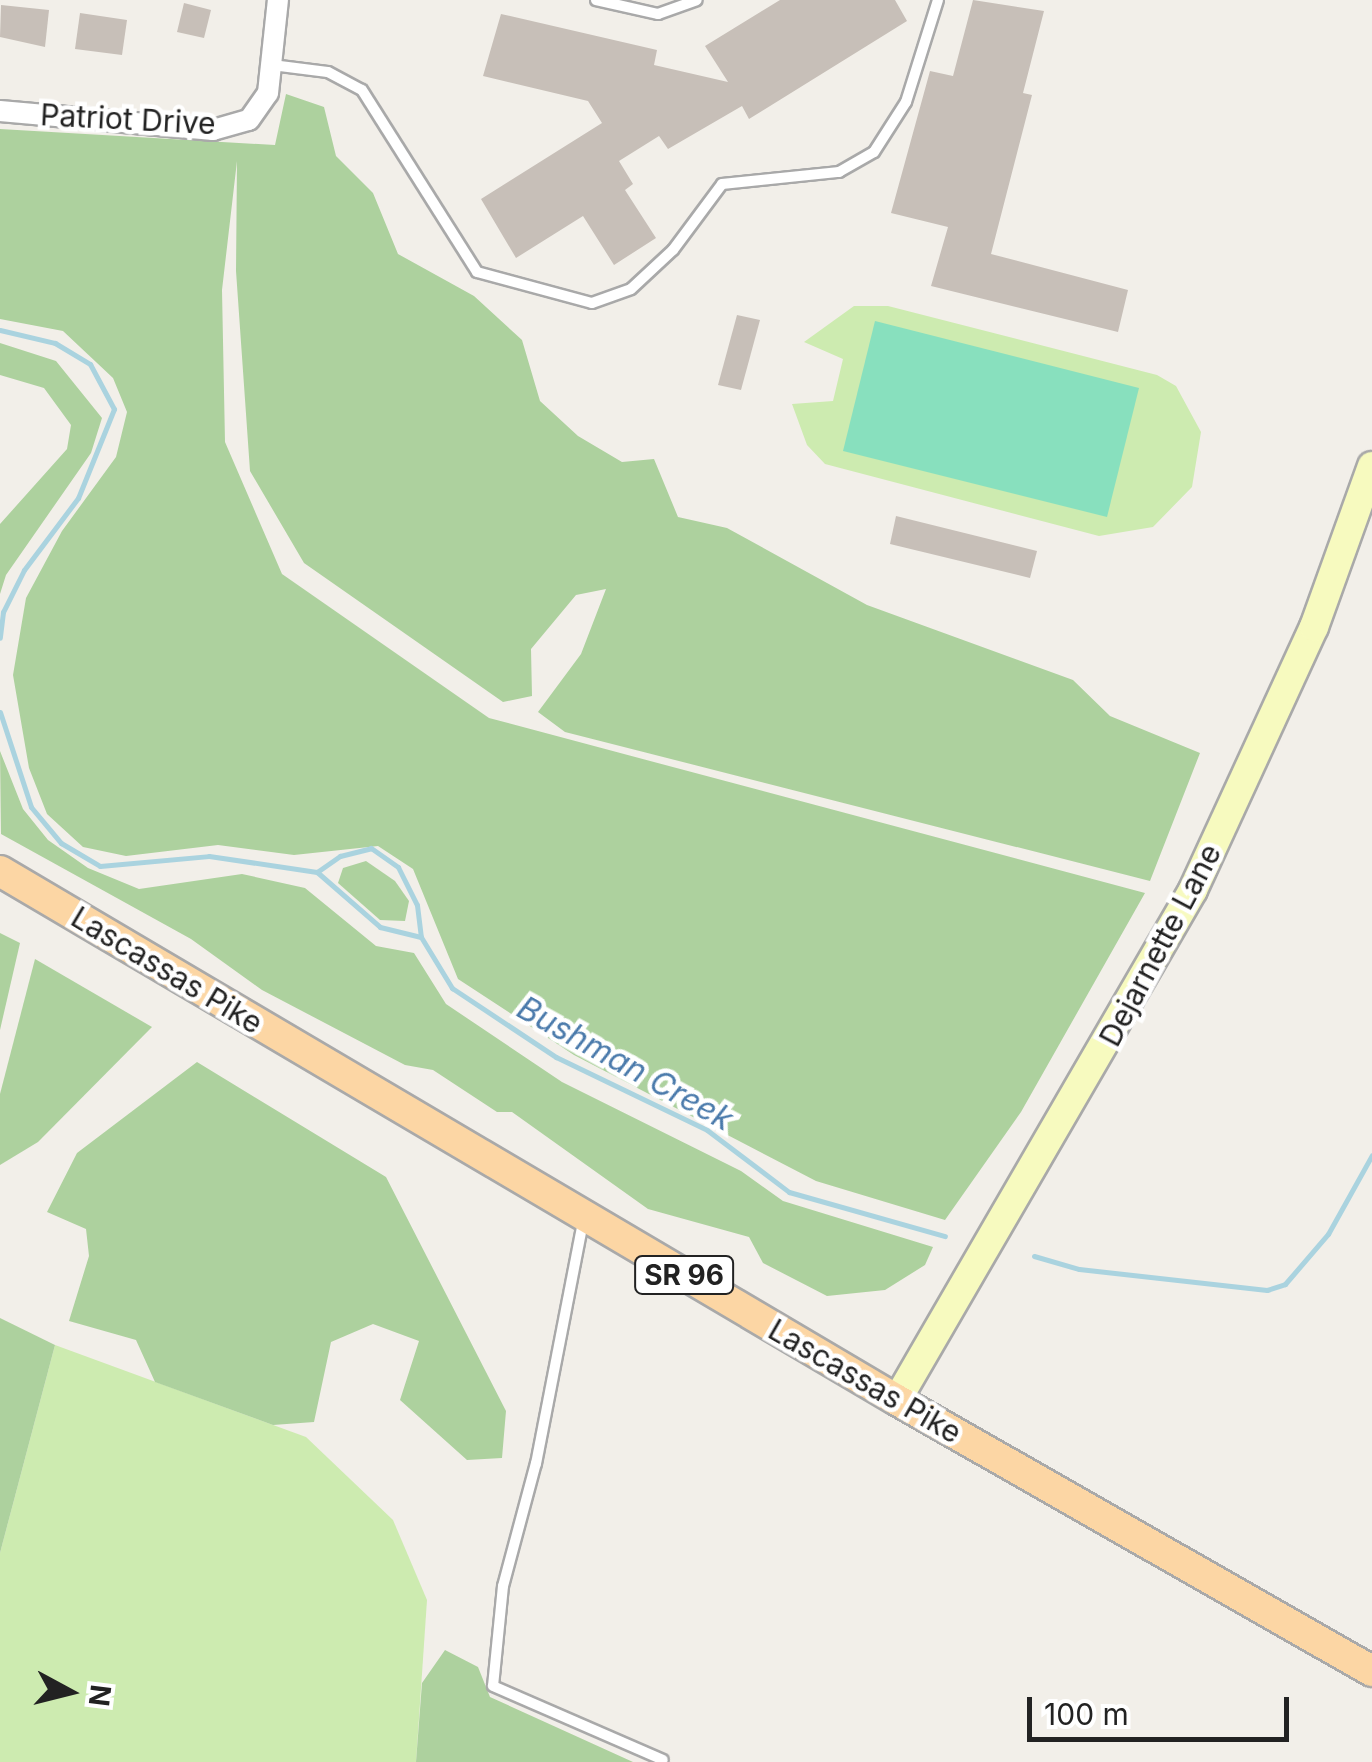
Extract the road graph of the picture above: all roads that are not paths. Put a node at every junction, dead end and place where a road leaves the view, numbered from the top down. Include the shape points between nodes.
1 (278, 0) edge
2 (596, 0) edge
3 (697, 0) edge
4 (938, 0) edge
5 (272, 65) junction
6 (0, 111) edge
7 (1372, 466) edge
8 (0, 872) edge
9 (584, 1216) junction
10 (897, 1400) junction
11 (1372, 1671) edge
12 (663, 1760) edge

1 - 5 street, Patriot Drive
2 - 3 lane via 658,14
4 - 5 lane via 906,102 874,152 839,172 722,184 674,250 631,290 592,303 477,272 362,90 328,72
5 - 6 street, Patriot Drive via 268,93 249,120 213,130
7 - 10 main road, Dejarnette Lane via 1314,627 1193,890
8 - 9 main road, Lascassas Pike / SR 96
9 - 10 main road, Lascassas Pike / SR 96
9 - 12 lane via 536,1463 503,1586 493,1686
10 - 11 main road, Lascassas Pike / SR 96

